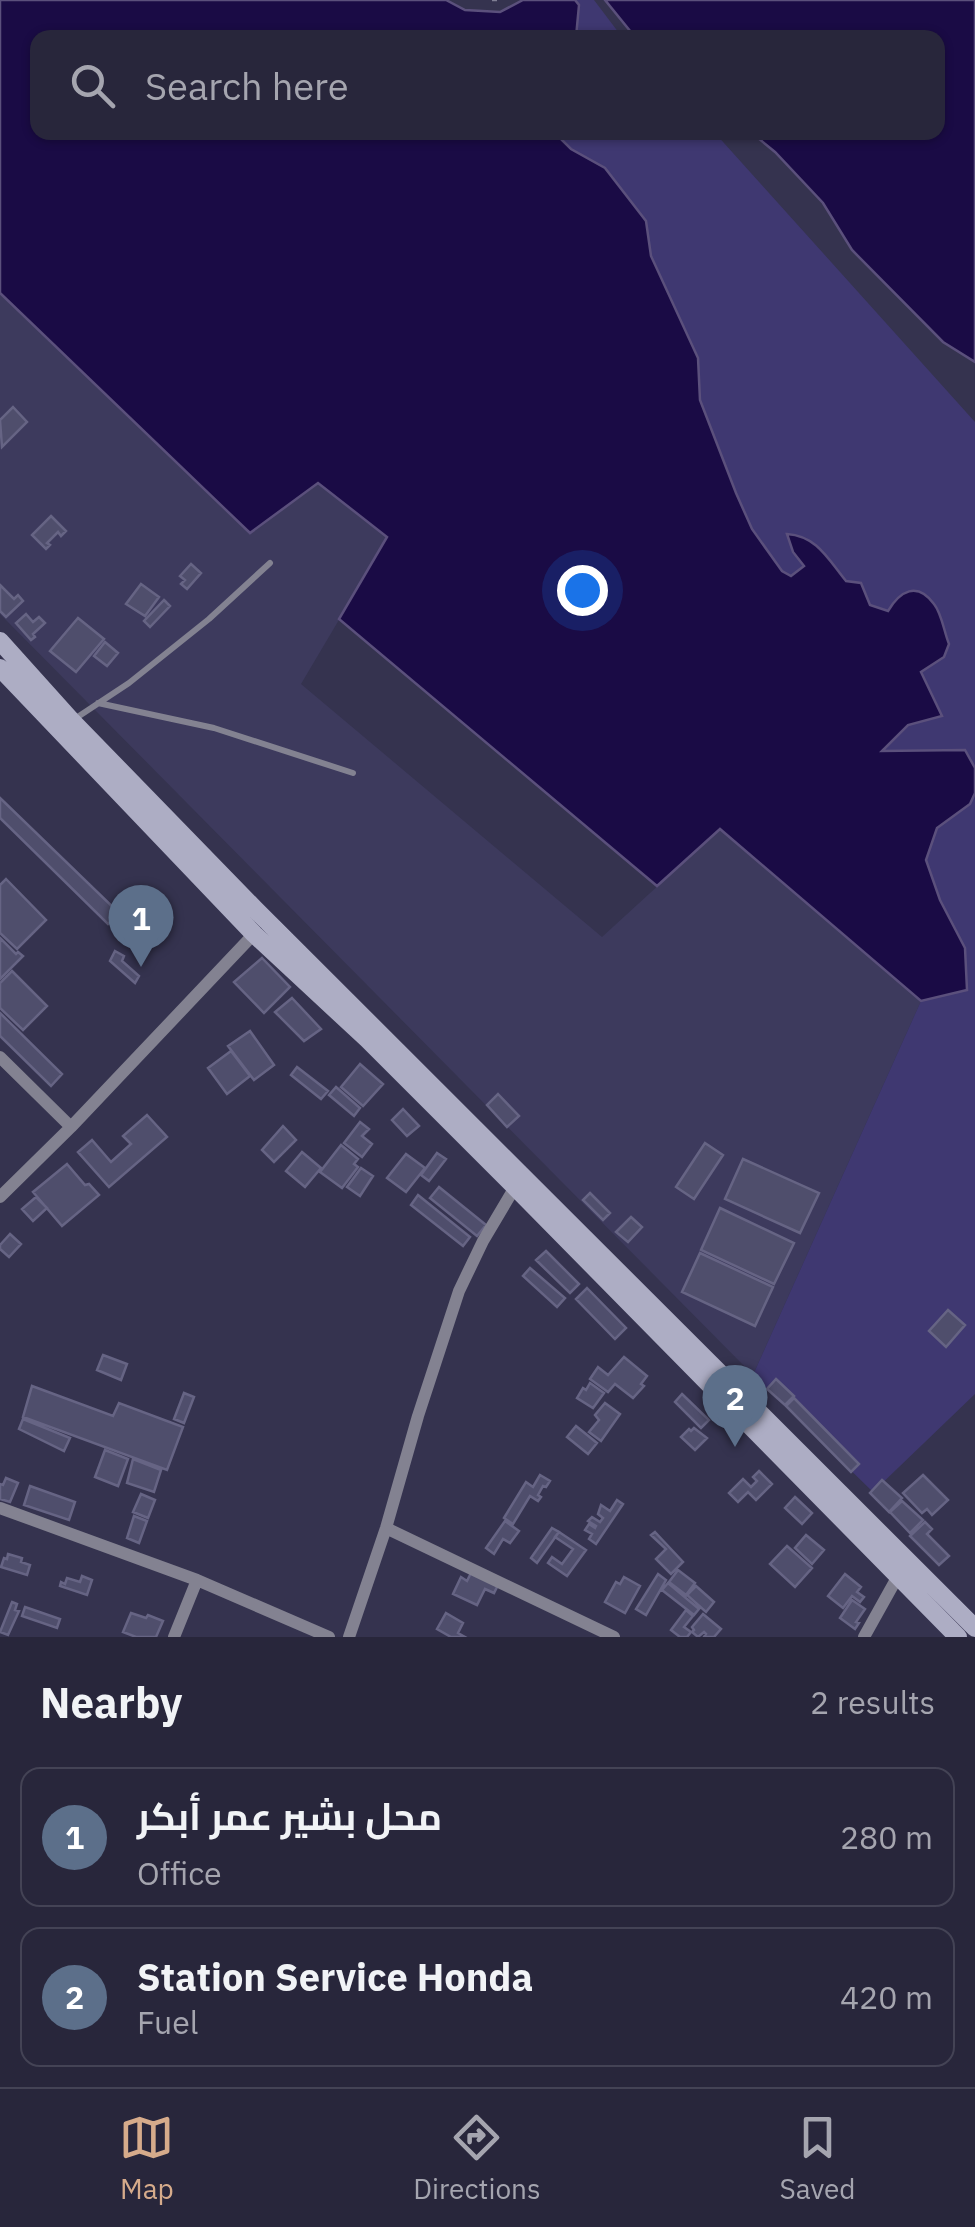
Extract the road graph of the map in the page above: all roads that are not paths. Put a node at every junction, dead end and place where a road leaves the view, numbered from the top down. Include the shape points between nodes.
1 (270, 564) dead end
2 (0, 641) edge
3 (8, 674) edge
4 (98, 703) junction
5 (72, 720) junction
6 (353, 773) dead end
7 (254, 934) junction
8 (0, 1057) edge
9 (71, 1128) junction
10 (518, 1182) junction
11 (0, 1197) edge
12 (0, 1508) edge
13 (386, 1528) junction
14 (898, 1576) junction
15 (197, 1580) junction
16 (975, 1628) edge
17 (174, 1637) edge
18 (329, 1637) edge
19 (349, 1637) edge
20 (614, 1637) edge
21 (864, 1637) edge
22 (958, 1637) edge

1 - 4 lane
2 - 3 main road
3 - 5 main road
3 - 7 main road
4 - 5 lane
4 - 6 lane via 214,728
5 - 10 main road
7 - 9 street
7 - 10 main road
8 - 9 street
9 - 11 street
10 - 13 street via 460,1291
10 - 14 main road
10 - 16 main road
12 - 15 street
13 - 19 street
13 - 20 street
14 - 21 street
14 - 22 main road
15 - 17 street
15 - 18 street

